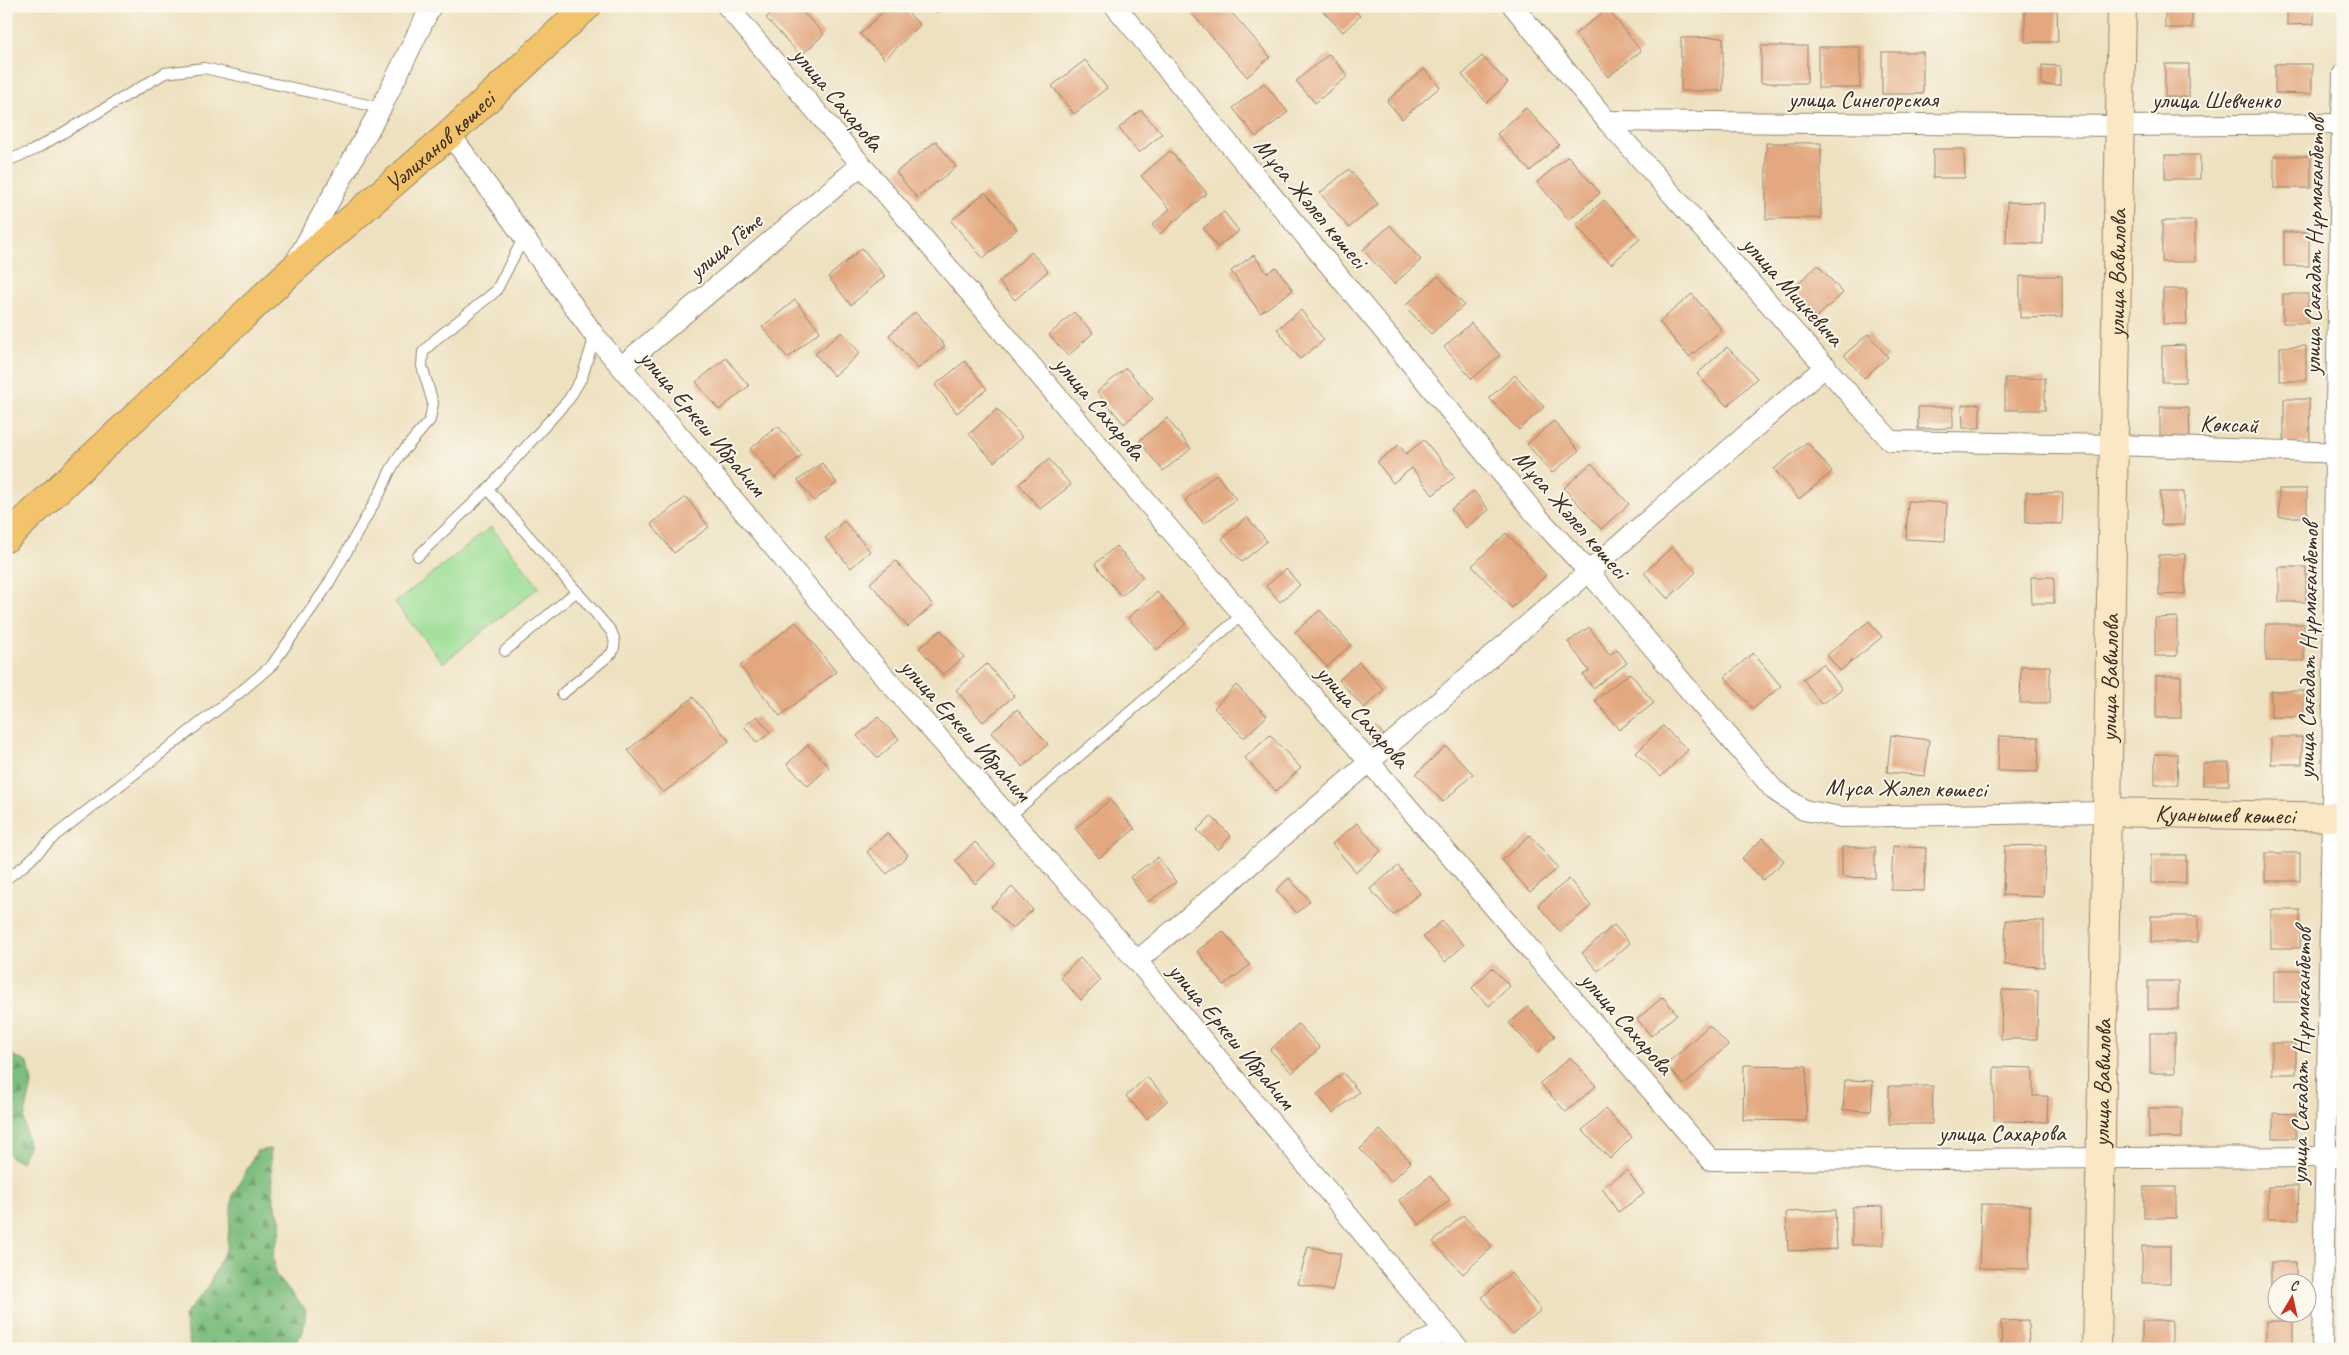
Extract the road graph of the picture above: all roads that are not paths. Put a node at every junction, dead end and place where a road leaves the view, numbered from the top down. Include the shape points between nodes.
1 (431, 6) edge
2 (587, 6) edge
3 (727, 6) edge
4 (1115, 6) edge
5 (1513, 6) edge
6 (2122, 6) edge
7 (2343, 74) edge
8 (381, 108) junction
9 (1607, 122) junction
10 (2342, 124) edge
11 (2120, 126) junction
12 (450, 134) junction
13 (6, 161) edge
14 (861, 165) junction
15 (524, 237) junction
16 (289, 273) junction
17 (595, 336) junction
18 (622, 366) junction
19 (1826, 366) junction
20 (2114, 445) junction
21 (2339, 453) edge
22 (488, 489) junction
23 (6, 538) edge
24 (418, 556) dead end
25 (1588, 571) junction
26 (577, 591) junction
27 (1243, 614) junction
28 (506, 651) dead end
29 (562, 694) dead end
30 (1370, 762) junction
31 (2107, 812) junction
32 (1010, 816) junction
33 (2337, 817) edge
34 (6, 879) edge
35 (1137, 961) junction
36 (2333, 1157) edge
37 (2101, 1158) junction
38 (1445, 1332) junction
39 (1406, 1349) edge
40 (1459, 1349) edge
41 (2097, 1349) edge
42 (2322, 1349) edge

1 - 8 street
2 - 12 main road, Уәлиханов көшесі
3 - 14 street, улица Сахарова
4 - 25 street, Мұса Жәлел көшесі via 1537,516
5 - 9 street, улица Мицкевича
6 - 11 street, улица Вавилова
7 - 10 street, улица Сағадат Нұрмағанбетов
8 - 13 lane via 204,68 165,73 32,151
8 - 16 street
9 - 11 street, улица Синегорская
9 - 19 street, улица Мицкевича
10 - 11 street, улица Шевченко
10 - 21 street, улица Сағадат Нұрмағанбетов
11 - 20 street, улица Вавилова
12 - 15 street, улица Еркеш Ибраһим
12 - 16 main road, Уәлиханов көшесі
14 - 18 street, улица Гёте
14 - 27 street, улица Сахарова
15 - 17 street, улица Еркеш Ибраһим
15 - 34 lane via 496,291 423,352 422,366 432,403 430,420 399,456 326,588 272,665 56,834
16 - 23 main road, Уәлиханов көшесі
17 - 18 street, улица Еркеш Ибраһим
17 - 22 lane via 582,377 569,398
18 - 32 street, улица Еркеш Ибраһим via 865,655
19 - 20 street, улица Мицкевича via 1891,441
19 - 25 street
20 - 21 street, Көксай
20 - 31 street, улица Вавилова
21 - 33 street, улица Сағадат Нұрмағанбетов
22 - 24 lane
22 - 26 lane
25 - 30 street
25 - 31 street, Мұса Жәлел көшесі via 1774,790 1804,810 1841,817
26 - 28 lane
26 - 29 lane via 611,631 616,646
27 - 30 street, улица Сахарова
27 - 32 lane
30 - 35 street
30 - 37 street, улица Сахарова via 1711,1160
31 - 33 street, Қуанышев көшесі
31 - 37 street, улица Вавилова
32 - 35 street, улица Еркеш Ибраһим
33 - 36 street, улица Сағадат Нұрмағанбетов
35 - 38 street, улица Еркеш Ибраһим
36 - 37 street, улица Сахарова
36 - 42 street, улица Сағадат Нұрмағанбетов
37 - 41 street, улица Вавилова
38 - 39 street
38 - 40 street, улица Еркеш Ибраһим

